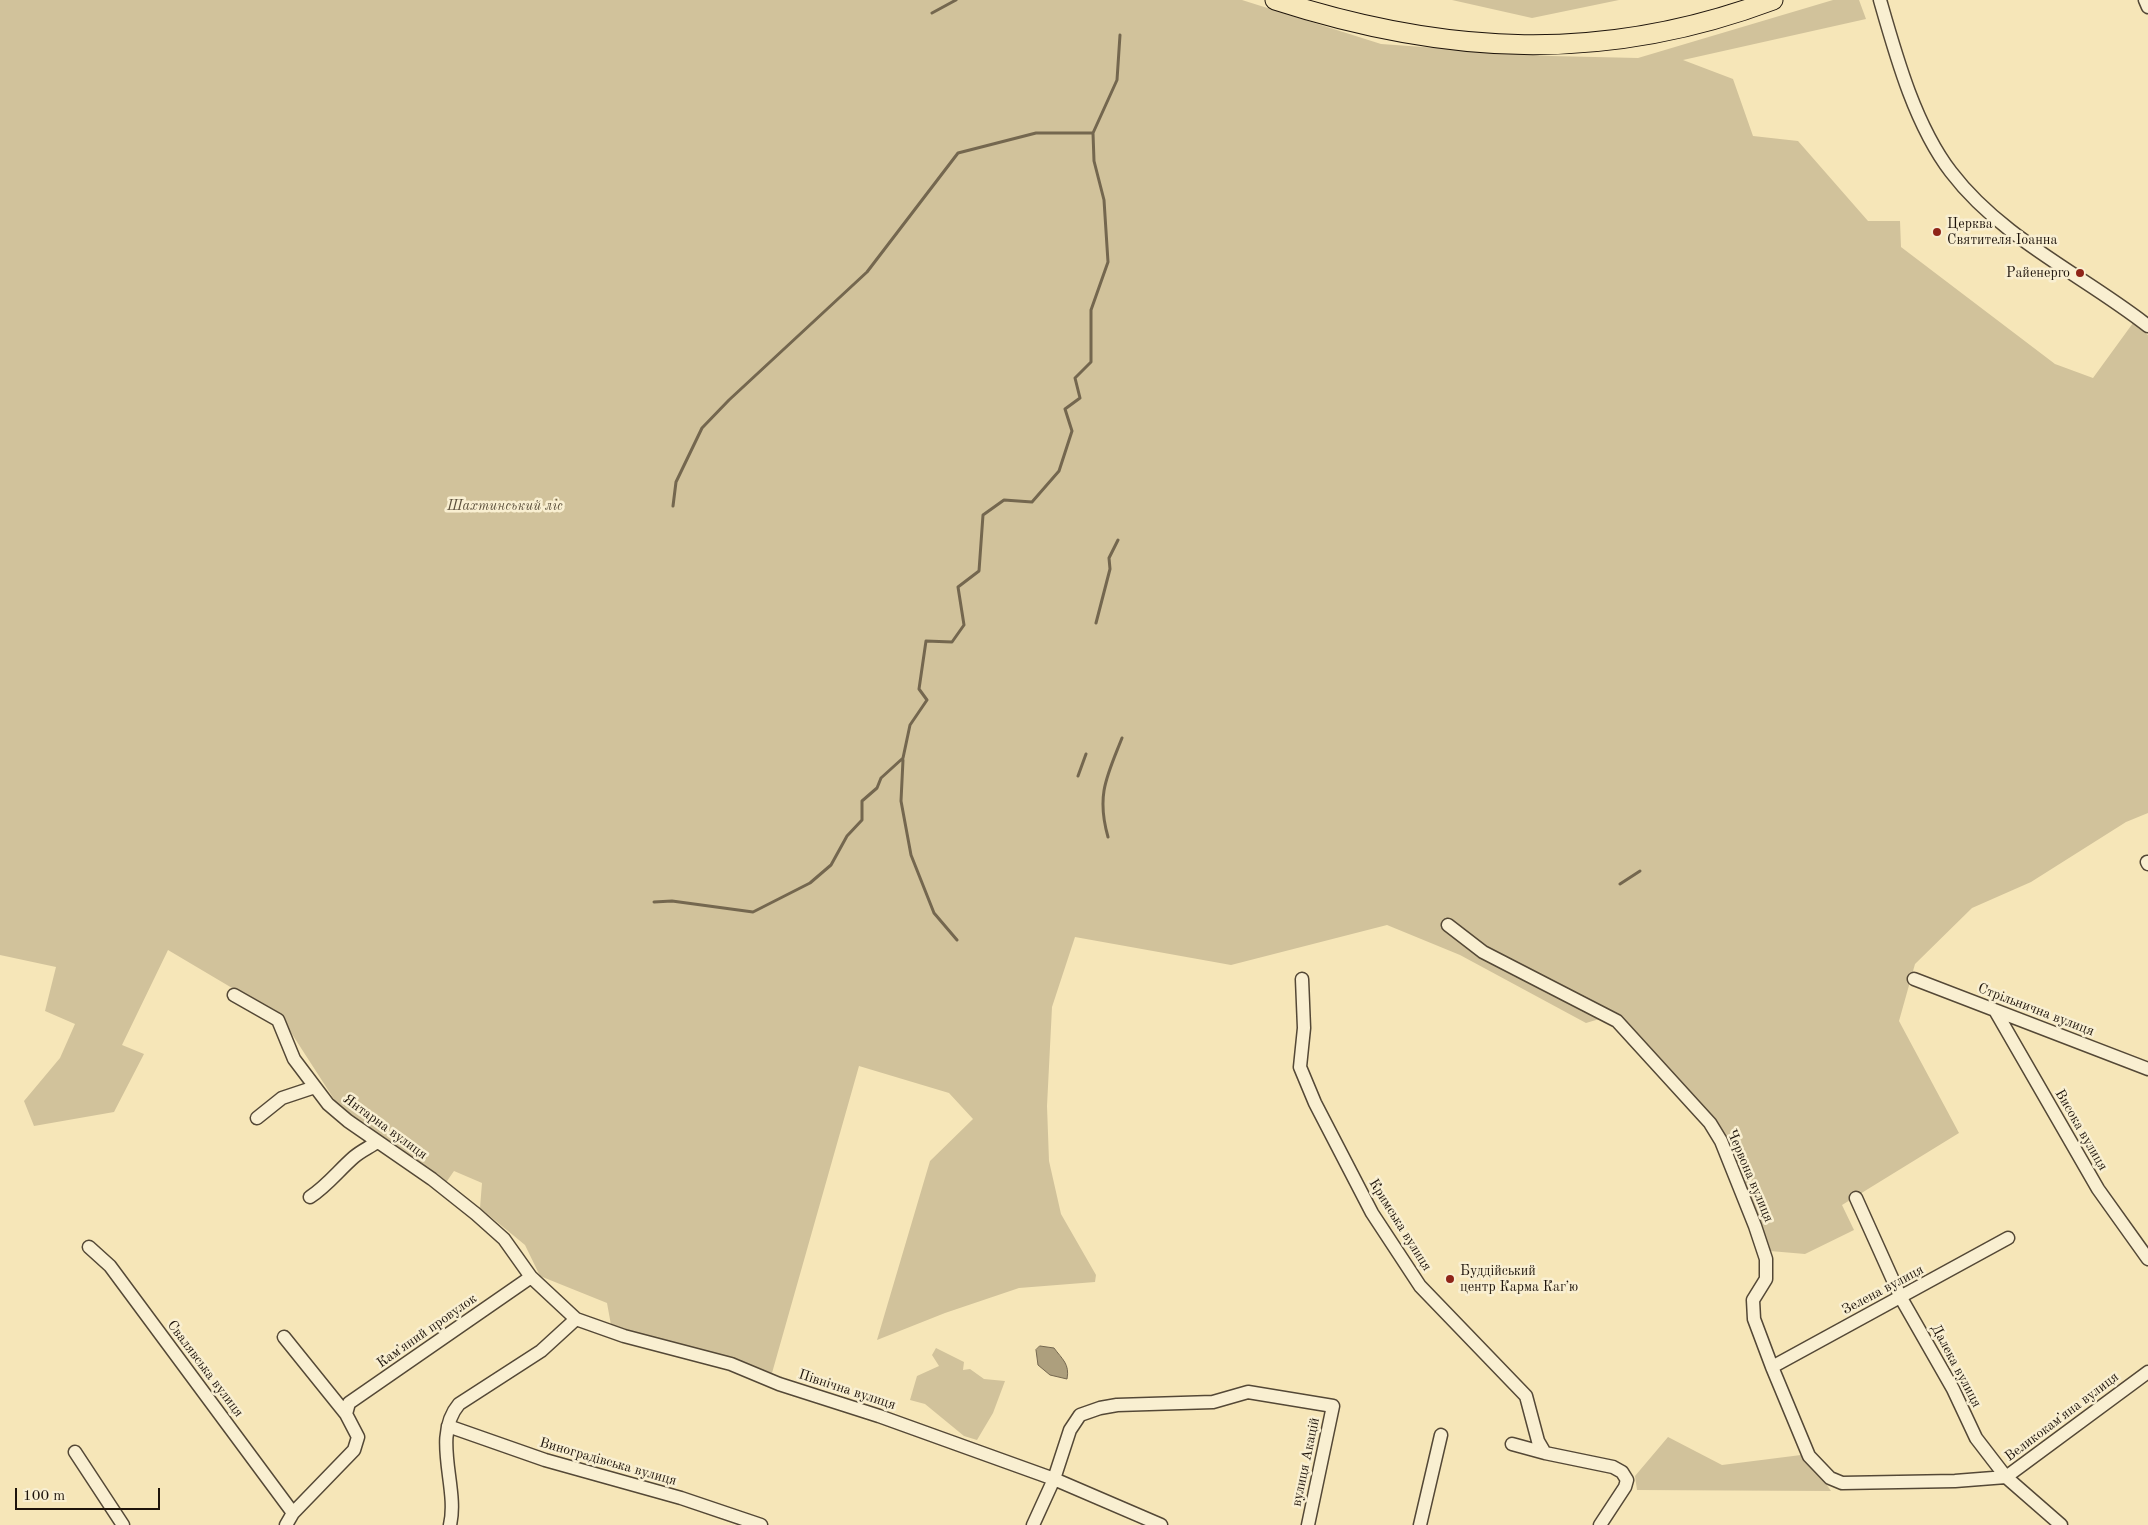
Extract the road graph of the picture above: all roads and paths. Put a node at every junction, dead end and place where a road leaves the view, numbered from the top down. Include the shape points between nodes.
1 (1274, 0) edge
2 (1773, 0) edge
3 (1880, 0) edge
4 (2145, 0) edge
5 (2148, 6) edge
6 (2148, 326) edge
7 (1448, 924) dead end
8 (1914, 979) dead end
9 (1302, 980) dead end
10 (234, 996) dead end
11 (1996, 1012) junction
12 (2148, 1069) edge
13 (315, 1087) junction
14 (257, 1118) dead end
15 (377, 1142) junction
16 (310, 1197) dead end
17 (1856, 1198) dead end
18 (2008, 1238) dead end
19 (89, 1247) dead end
20 (2148, 1259) edge
21 (531, 1277) junction
22 (1901, 1298) junction
23 (576, 1320) junction
24 (284, 1337) dead end
25 (1772, 1366) junction
26 (2148, 1372) edge
27 (346, 1414) junction
28 (448, 1426) junction
29 (1441, 1435) dead end
30 (1512, 1444) dead end
31 (74, 1452) dead end
32 (1545, 1453) junction
33 (2006, 1477) junction
34 (1054, 1479) junction
35 (1842, 1484) joint
36 (293, 1513) junction
37 (123, 1525) edge
38 (286, 1525) edge
39 (450, 1525) edge
40 (761, 1525) edge
41 (1033, 1525) edge
42 (1161, 1525) edge
43 (1308, 1525) edge
44 (1420, 1525) edge
45 (1600, 1525) edge
46 (2061, 1525) edge

1 - 2 highway via 1392,31 1507,45 1553,45 1686,28
3 - 6 street via 1919,115 1936,150 1952,173 1989,212 2027,242
4 - 5 street
7 - 25 street, Червона вулиця via 1483,952 1617,1021 1710,1123 1725,1149 1766,1259 1766,1279 1754,1300 1754,1319
8 - 11 street, Стрільнична вулиця
9 - 32 street, Кримська вулиця via 1304,1028 1300,1067 1345,1161 1372,1213 1420,1286 1526,1396 1538,1441
10 - 13 street, Янтарна вулиця via 278,1020 294,1059
11 - 12 street, Стрільнична вулиця
11 - 20 street, Висока вулиця via 2098,1189
13 - 14 street via 282,1098
13 - 15 street, Янтарна вулиця via 328,1104
15 - 16 street via 356,1155 324,1188
15 - 21 street, Янтарна вулиця via 476,1214 504,1239
17 - 22 street, Далека вулиця
18 - 22 street, Зелена вулиця
19 - 36 street, Свалявська вулиця via 110,1266
21 - 23 street, Північна вулиця
21 - 27 street, Камʼяний провулок via 349,1403
22 - 25 street, Зелена вулиця
22 - 33 street, Далека вулиця via 1953,1389 1976,1438
23 - 28 street via 542,1351 459,1404 453,1410
23 - 34 street, Північна вулиця via 731,1364 779,1384
24 - 27 street
25 - 35 street, Червона вулиця via 1809,1456 1830,1478
26 - 33 street, Великокамʼяна вулиця
27 - 36 street via 358,1437 354,1450
28 - 39 street via 446,1444 453,1504
28 - 40 street, Виноградівська вулиця via 545,1460 681,1498
29 - 44 street
30 - 32 street
31 - 37 street
32 - 45 street via 1613,1467 1622,1472 1627,1480 1625,1487
33 - 35 street, Великокамʼяна вулиця
33 - 46 street, Далека вулиця
34 - 41 street
34 - 42 street, Північна вулиця
34 - 43 street, вулиця Акацій via 1070,1430 1080,1415 1100,1408 1213,1402 1248,1392 1332,1406
36 - 38 street

